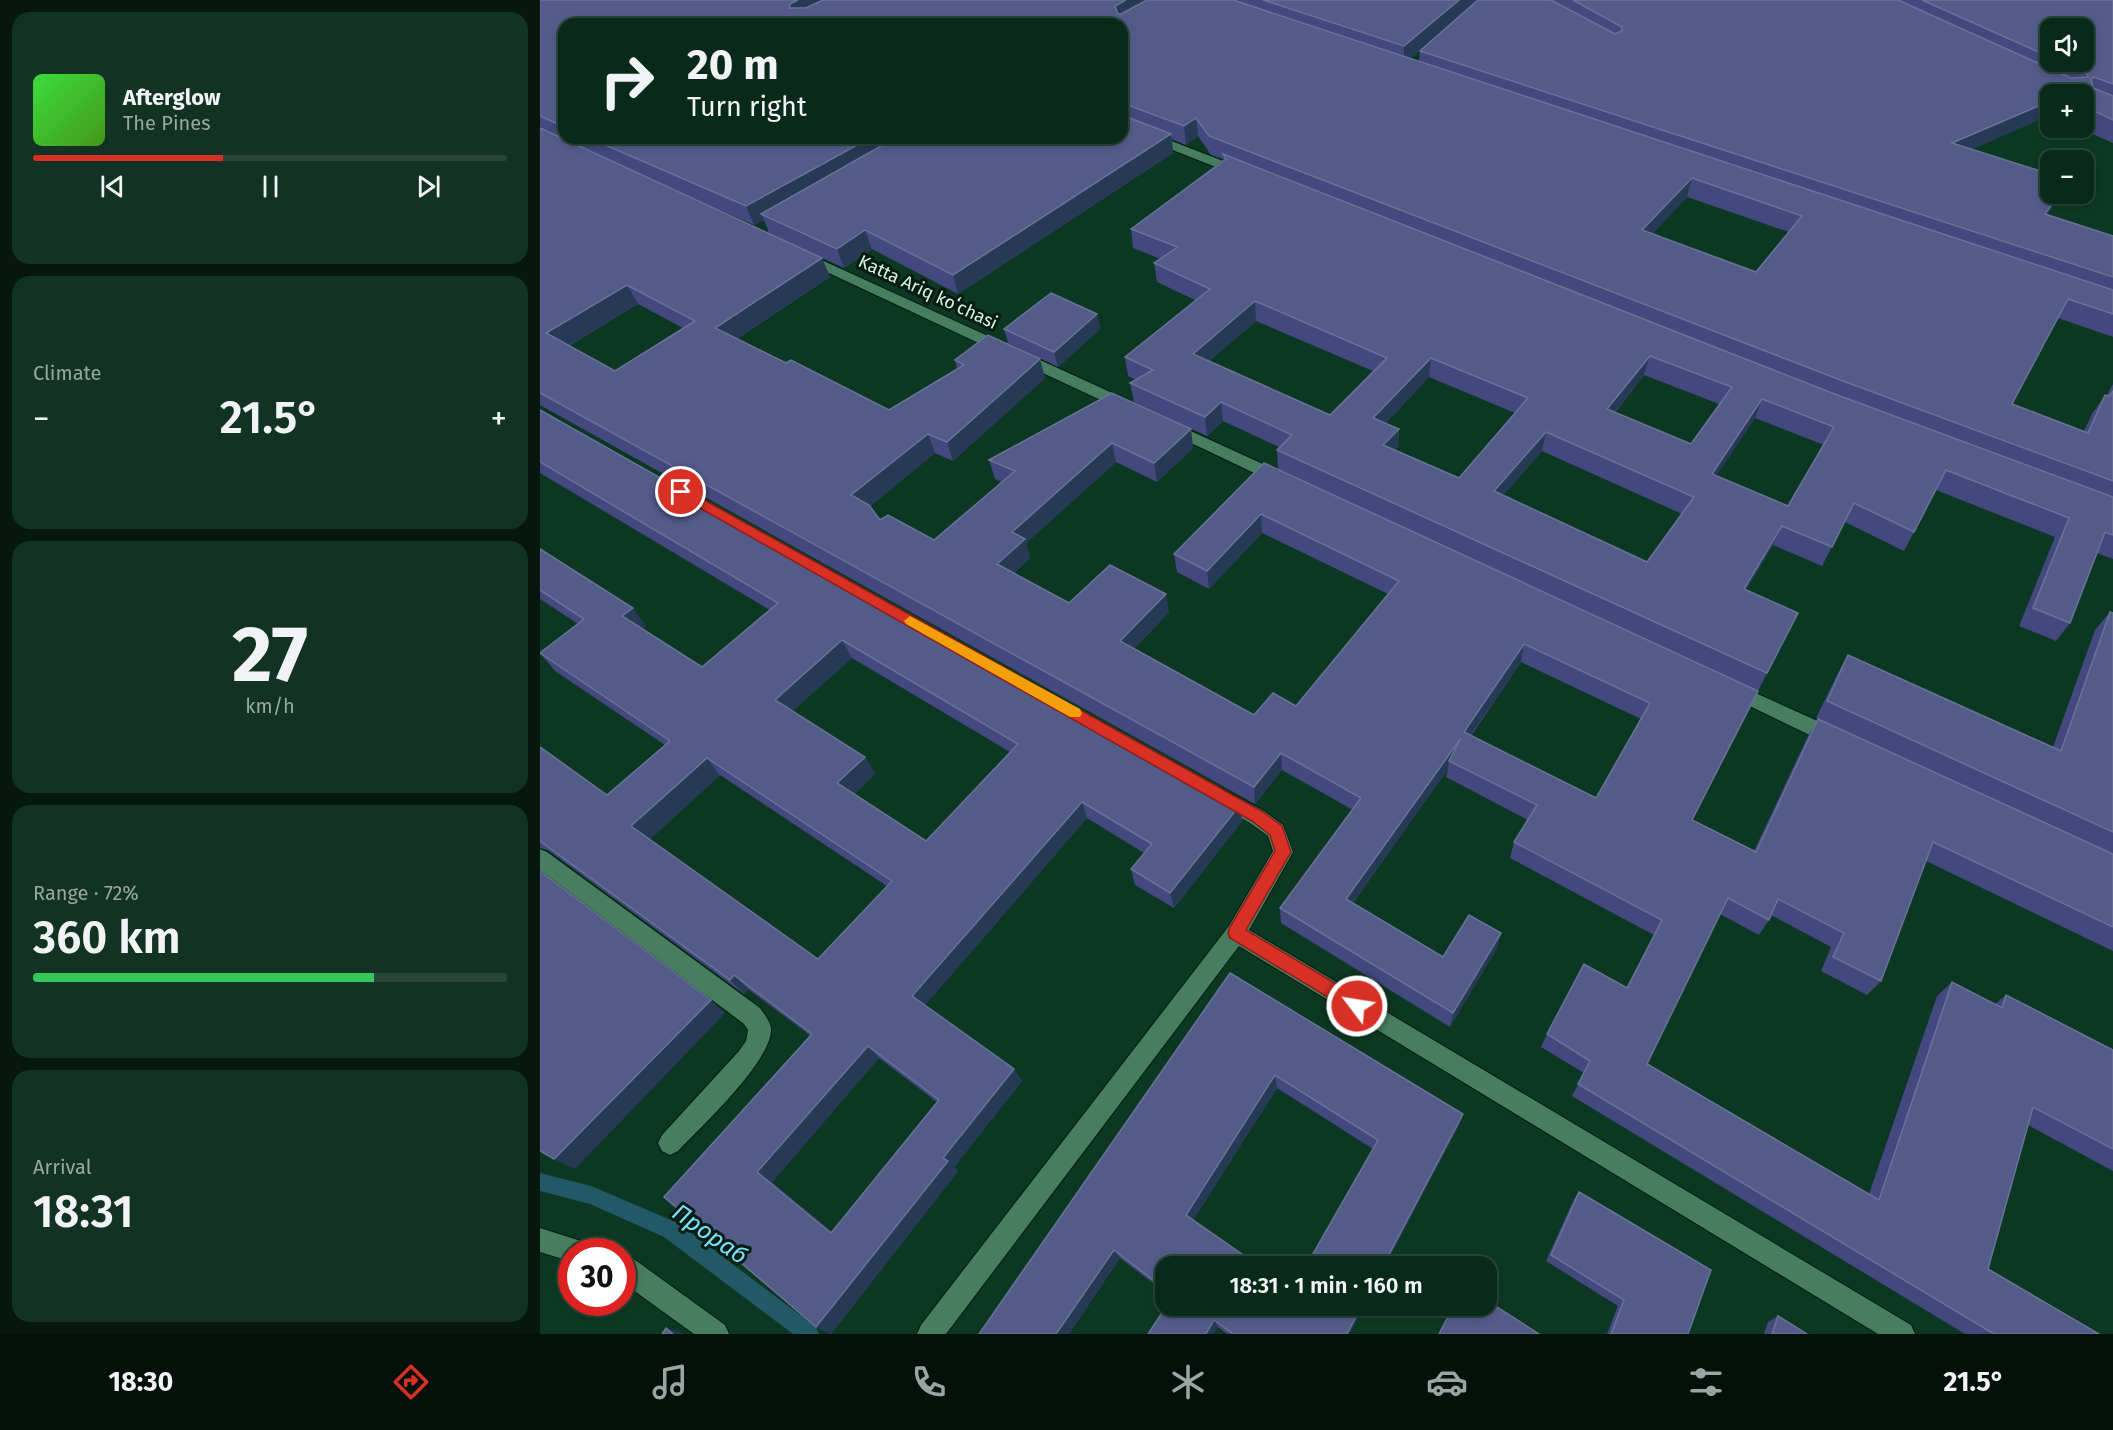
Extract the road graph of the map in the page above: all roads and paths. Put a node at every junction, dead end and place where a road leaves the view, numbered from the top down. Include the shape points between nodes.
1 (1128, 128) edge
2 (1255, 178) edge
3 (787, 248) edge
4 (1298, 487) edge
5 (1722, 685) edge
6 (1852, 746) edge
7 (1205, 787) edge
8 (540, 858) edge
9 (1236, 933) junction
10 (670, 1143) dead end
11 (540, 1240) edge
12 (558, 1246) edge
13 (636, 1276) edge
14 (716, 1334) edge
15 (930, 1334) edge
16 (1902, 1334) edge

1 - 2 street
3 - 4 street, Katta Ariq koʻchasi
5 - 6 street
7 - 9 street via 1276,831 1283,852
8 - 10 street via 752,1016 760,1028 747,1059
9 - 15 street
9 - 16 street
11 - 12 street
13 - 14 street

